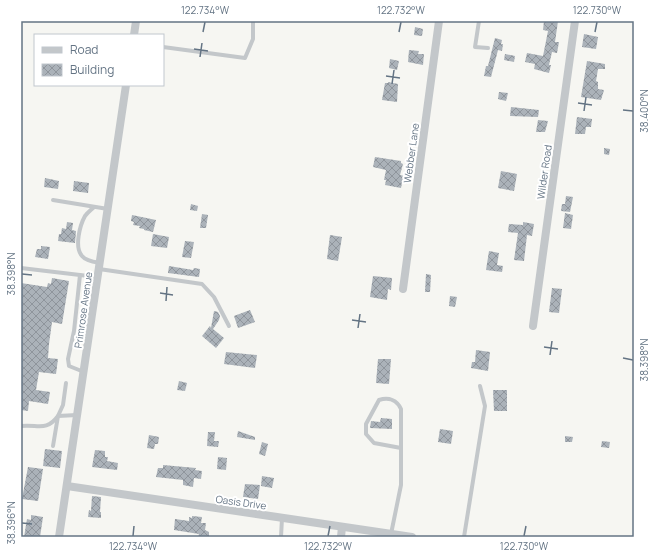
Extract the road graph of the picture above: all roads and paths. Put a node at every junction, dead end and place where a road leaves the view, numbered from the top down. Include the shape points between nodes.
1 (136, 21) edge
2 (254, 21) edge
3 (438, 21) edge
4 (479, 21) edge
5 (575, 21) edge
6 (134, 34) edge
7 (164, 48) edge
8 (488, 48) dead end
9 (126, 86) edge
10 (53, 200) dead end
11 (94, 207) junction
12 (108, 209) junction
13 (21, 268) edge
14 (99, 270) junction
15 (80, 275) junction
16 (403, 288) dead end
17 (229, 326) dead end
18 (533, 326) dead end
19 (84, 372) junction
20 (66, 383) dead end
21 (480, 386) dead end
22 (77, 415) junction
23 (58, 416) junction
24 (21, 426) edge
25 (53, 446) dead end
26 (401, 448) junction
27 (67, 486) junction
28 (282, 518) junction
29 (342, 527) junction
30 (391, 534) junction
31 (59, 537) edge
32 (281, 537) edge
33 (341, 537) edge
34 (412, 537) edge
35 (464, 537) edge

1 - 6 street
2 - 7 lane via 253,39 245,58
3 - 16 street, Webber Lane
4 - 8 lane via 475,47
5 - 18 street, Wilder Road
9 - 12 street, Primrose Avenue
10 - 11 lane
11 - 12 lane
11 - 14 lane via 84,218 78,244 83,258 91,261
12 - 14 street, Primrose Avenue
13 - 15 lane
14 - 15 lane
14 - 17 lane via 202,284 214,297
14 - 19 street, Primrose Avenue
15 - 19 lane via 68,359 69,366
19 - 22 street, Primrose Avenue
20 - 23 lane via 63,405
21 - 35 lane via 485,406
22 - 23 lane
22 - 27 street, Primrose Avenue
23 - 24 lane via 47,426
23 - 25 lane
26 - 26 lane via 402,409 399,403 392,400 379,400 366,424 366,434 374,443
26 - 30 lane via 401,485
27 - 28 street, Oasis Drive
27 - 31 street, Primrose Avenue
28 - 29 street, Oasis Drive
28 - 32 lane
29 - 30 street, Oasis Drive
29 - 33 street
30 - 34 street, Oasis Drive

